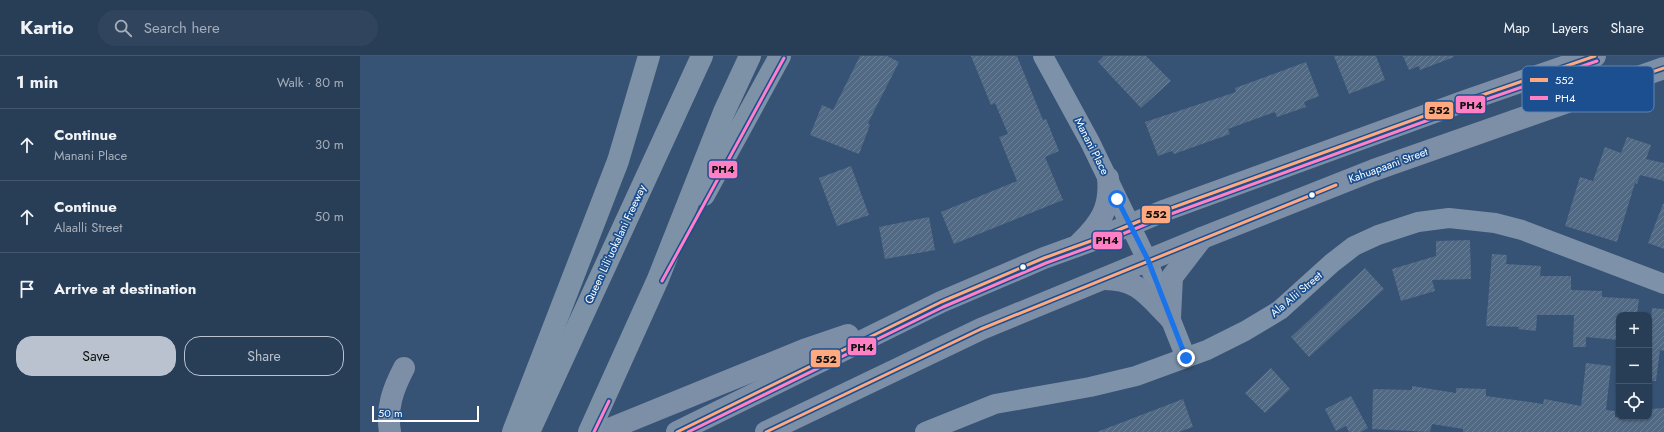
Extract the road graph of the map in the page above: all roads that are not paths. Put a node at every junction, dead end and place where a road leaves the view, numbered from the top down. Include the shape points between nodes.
1 (649, 56) edge
2 (750, 56) edge
3 (780, 56) edge
4 (1043, 56) edge
5 (1595, 56) edge
6 (699, 63) edge
7 (1566, 66) edge
8 (1664, 68) edge
9 (1654, 72) edge
10 (1522, 81) edge
11 (1539, 112) edge
12 (1108, 178) junction
13 (1129, 225) junction
14 (1202, 238) junction
15 (1077, 246) junction
16 (1148, 260) junction
17 (1104, 279) junction
18 (658, 280) junction
19 (1664, 284) edge
20 (942, 302) junction
21 (1170, 318) junction
22 (1186, 358) junction
23 (404, 368) dead end
24 (390, 432) edge
25 (513, 432) edge
26 (528, 432) edge
27 (589, 432) edge
28 (602, 432) edge
29 (677, 432) edge
30 (766, 432) edge
31 (925, 432) edge

1 - 25 highway via 618,161
2 - 18 highway via 724,112
3 - 18 highway
4 - 12 street, Manani Place
5 - 7 main road
6 - 26 highway, Queen Liliʻuokalani Freeway
8 - 9 main road, Kahuapaani Street
10 - 13 main road
11 - 14 main road, Kahuapaani Street via 1374,170
12 - 13 street, Manani Place
12 - 15 main road via 1110,193 1105,209 1094,230
13 - 15 main road
13 - 16 street, Manani Place
14 - 16 main road, Kahuapaani Street
14 - 21 main road via 1172,277
15 - 20 main road
16 - 17 main road, Kahuapaani Street
16 - 21 street, Manani Place
17 - 21 main road via 1118,279 1138,286
17 - 30 main road, Kahuapaani Street via 980,330
18 - 27 highway
19 - 22 street, Ala Alii Street via 1509,226 1460,218 1429,220 1396,229 1354,246 1280,310 1245,331
20 - 28 main road via 804,350
20 - 29 main road
21 - 22 street, Manani Place
22 - 31 street, Ala Alii Street via 1136,376 995,404
23 - 24 main road via 389,404

